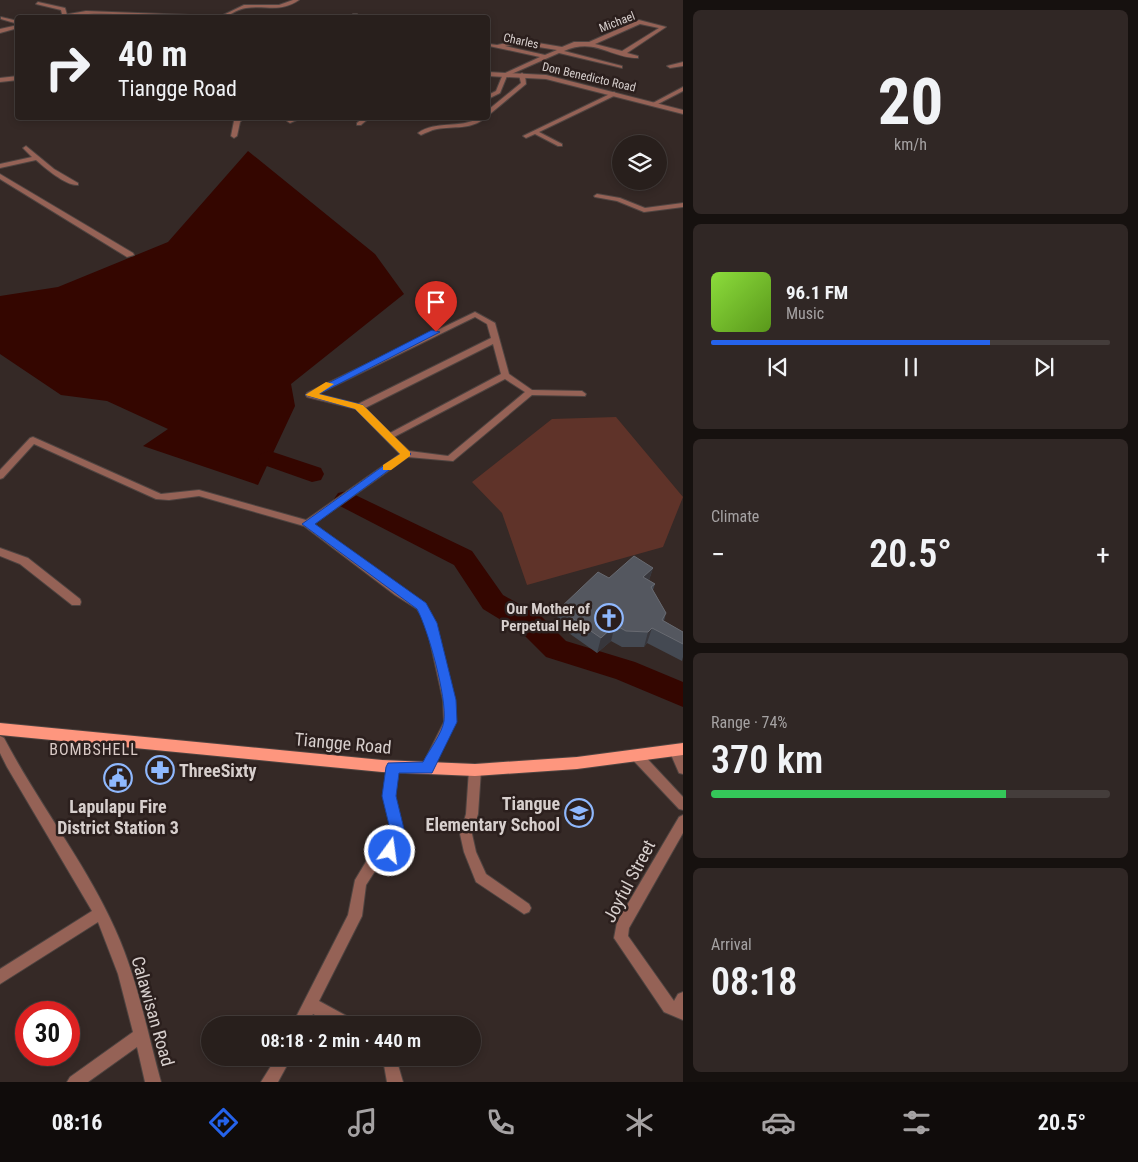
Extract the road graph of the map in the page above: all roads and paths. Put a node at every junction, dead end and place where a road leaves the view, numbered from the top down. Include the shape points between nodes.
1 (297, 0) edge
2 (38, 3) dead end
3 (251, 3) edge
4 (65, 15) edge
5 (75, 15) edge
6 (161, 15) edge
7 (224, 15) edge
8 (3, 18) dead end
9 (671, 22) dead end
10 (15, 24) edge
11 (15, 26) edge
12 (663, 27) junction
13 (0, 31) edge
14 (590, 44) junction
15 (491, 45) dead end
16 (498, 46) junction
17 (561, 50) junction
18 (623, 53) junction
19 (636, 56) dead end
20 (546, 57) junction
21 (683, 64) edge
22 (670, 66) dead end
23 (620, 67) dead end
24 (490, 74) edge
25 (505, 75) junction
26 (522, 75) junction
27 (15, 78) edge
28 (0, 80) edge
29 (683, 89) edge
30 (614, 94) junction
31 (490, 96) edge
32 (654, 104) junction
33 (490, 111) edge
34 (683, 112) edge
35 (238, 120) edge
36 (364, 120) edge
37 (479, 120) edge
38 (359, 124) dead end
39 (535, 132) junction
40 (422, 133) dead end
41 (234, 136) dead end
42 (526, 136) dead end
43 (560, 145) dead end
44 (26, 148) dead end
45 (35, 158) junction
46 (0, 166) edge
47 (0, 176) edge
48 (76, 184) dead end
49 (597, 196) dead end
50 (683, 206) edge
51 (130, 255) dead end
52 (496, 339) junction
53 (505, 375) junction
54 (530, 392) junction
55 (582, 394) dead end
56 (359, 407) junction
57 (390, 436) junction
58 (406, 454) junction
59 (0, 476) edge
60 (307, 524) junction
61 (0, 552) edge
62 (76, 602) dead end
63 (0, 729) edge
64 (0, 742) edge
65 (679, 749) edge
66 (636, 755) junction
67 (393, 767) junction
68 (427, 768) junction
69 (683, 769) edge
70 (476, 770) junction
71 (683, 805) edge
72 (683, 821) edge
73 (524, 908) dead end
74 (100, 913) junction
75 (0, 977) edge
76 (309, 1004) junction
77 (678, 1007) edge
78 (303, 1016) edge
79 (332, 1016) edge
80 (141, 1035) junction
81 (279, 1066) edge
82 (391, 1066) edge
83 (75, 1082) edge
84 (153, 1082) edge
85 (269, 1082) edge
86 (395, 1082) edge

1 - 3 street via 280,6
2 - 4 street via 63,9
3 - 7 street
5 - 6 street via 104,12
8 - 10 street
9 - 12 street
11 - 13 street
12 - 14 street, Michael via 639,22
12 - 18 street, Michael
14 - 17 street via 581,43
14 - 18 street
15 - 16 street, Charles
16 - 17 street via 520,42
16 - 20 street, Charles
17 - 20 street
17 - 23 street
18 - 19 street
20 - 25 street
21 - 22 street
24 - 25 street, Don Benedicto Road
25 - 26 street, Don Benedicto Road
25 - 31 street via 498,92
26 - 30 street, Don Benedicto Road via 546,77
26 - 33 street via 524,83
27 - 28 street
29 - 32 street
30 - 32 street, Don Benedicto Road
30 - 39 street
32 - 34 street, Don Benedicto Road
35 - 41 street
36 - 38 street
37 - 40 street via 471,125 432,127
39 - 42 street
39 - 43 street
44 - 45 street
45 - 46 street
45 - 48 street
47 - 51 street
49 - 50 street via 618,199 644,210
52 - 53 street
52 - 56 street
52 - 56 street via 491,323 475,314 470,315 310,395
53 - 54 street
53 - 57 street
54 - 55 street
54 - 58 street via 450,459
56 - 57 street
57 - 58 street
58 - 60 street
59 - 60 street via 33,440 159,497 198,493
60 - 68 street via 421,606 431,623 449,700 450,722
61 - 62 street via 24,561
63 - 67 main road, Tiangge Road
64 - 74 street, Calawisan Road via 45,824
65 - 66 main road, Tiangge Road
65 - 69 street
66 - 70 main road, Tiangge Road via 578,763
66 - 71 street
67 - 68 main road, Tiangge Road
67 - 76 street via 389,796 397,829 390,851 372,864 360,884 355,916
68 - 70 main road, Tiangge Road
70 - 73 street via 472,814 466,834 470,852 481,878
72 - 77 street, Joyful Street via 622,927 621,938
74 - 75 street
74 - 80 street, Calawisan Road via 127,978
76 - 78 street
76 - 79 street
80 - 83 street
80 - 84 street, Calawisan Road
81 - 85 street
82 - 86 street

